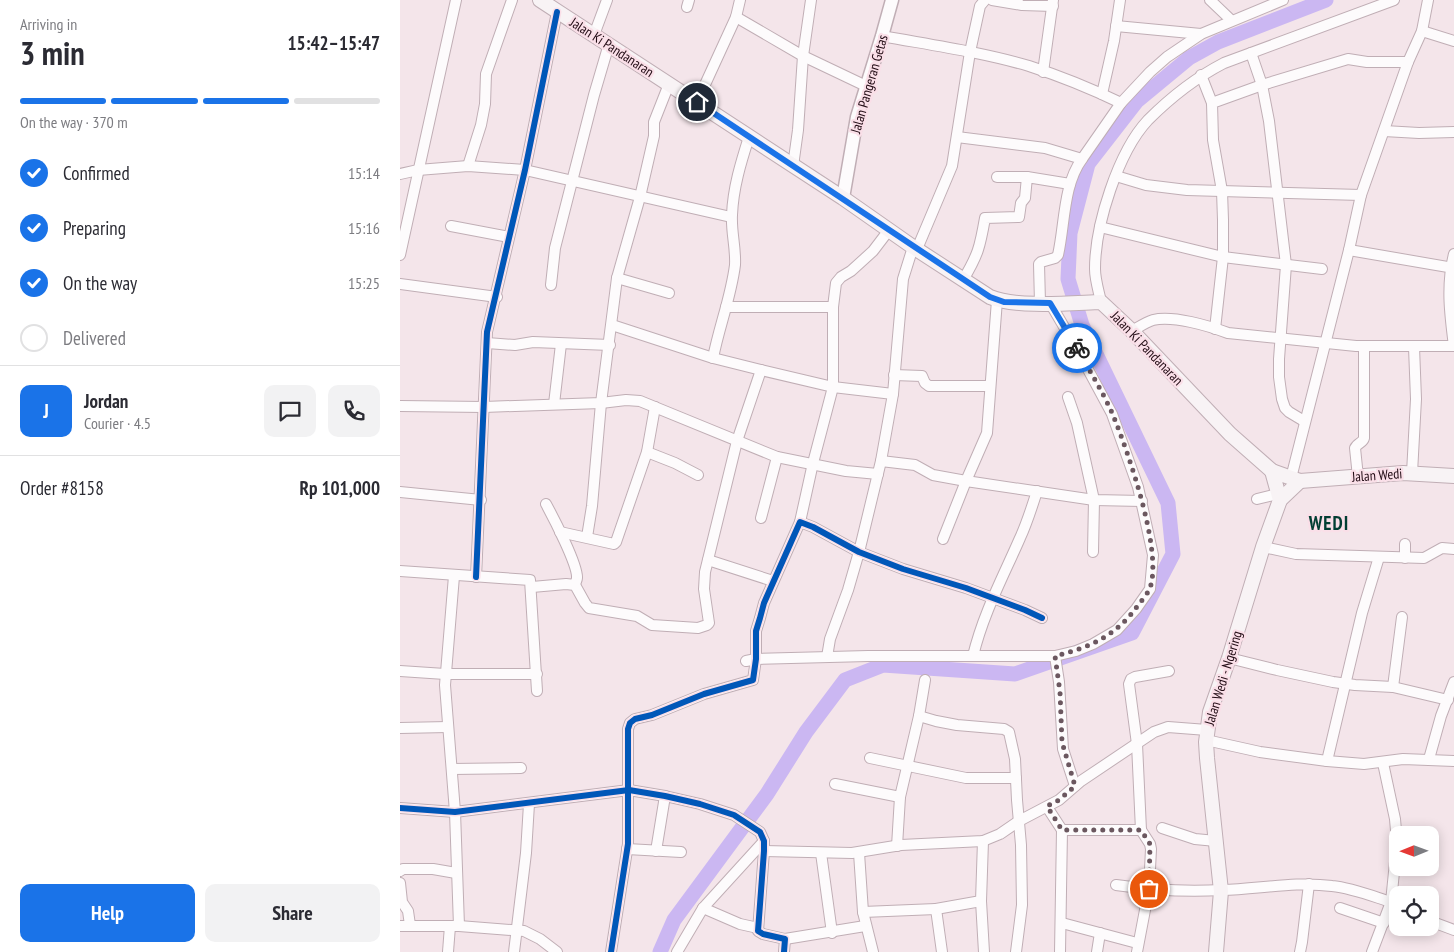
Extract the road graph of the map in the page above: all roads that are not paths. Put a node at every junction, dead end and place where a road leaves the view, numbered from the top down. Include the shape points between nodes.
1 (456, 0) edge
2 (512, 0) edge
3 (540, 0) edge
4 (606, 0) edge
5 (740, 0) edge
6 (811, 0) edge
7 (892, 0) edge
8 (985, 0) edge
9 (992, 0) edge
10 (996, 0) edge
11 (1120, 0) edge
12 (1210, 0) edge
13 (1283, 0) edge
14 (1394, 0) edge
15 (1428, 0) edge
16 (1053, 3) edge
17 (1261, 4) edge
18 (558, 12) junction
19 (736, 17) junction
20 (1231, 20) junction
21 (1116, 26) junction
22 (1422, 31) junction
23 (1202, 34) junction
24 (594, 35) junction
25 (882, 36) junction
26 (1454, 41) edge
27 (609, 44) junction
28 (970, 52) junction
29 (1251, 53) junction
30 (803, 56) junction
31 (1408, 62) junction
32 (1043, 72) junction
33 (1201, 76) junction
34 (669, 84) junction
35 (1262, 85) junction
36 (866, 86) junction
37 (1102, 94) junction
38 (697, 102) junction
39 (1121, 103) junction
40 (1212, 103) junction
41 (1384, 131) junction
42 (1454, 132) edge
43 (749, 137) junction
44 (957, 137) junction
45 (1082, 159) junction
46 (468, 166) junction
47 (792, 166) junction
48 (418, 170) junction
49 (525, 170) junction
50 (400, 174) edge
51 (1116, 176) junction
52 (997, 177) dead end
53 (1027, 177) junction
54 (572, 182) junction
55 (1070, 184) junction
56 (1222, 191) junction
57 (1279, 193) junction
58 (1361, 195) junction
59 (640, 197) junction
60 (843, 198) junction
61 (732, 217) junction
62 (451, 226) dead end
63 (1100, 227) junction
64 (889, 230) junction
65 (510, 237) junction
66 (915, 248) junction
67 (1349, 250) junction
68 (1454, 254) edge
69 (400, 255) edge
70 (1223, 257) junction
71 (1286, 265) junction
72 (1452, 268) edge
73 (1322, 269) dead end
74 (617, 278) junction
75 (963, 280) junction
76 (400, 284) edge
77 (551, 285) dead end
78 (669, 292) dead end
79 (497, 297) junction
80 (997, 300) junction
81 (1098, 302) junction
82 (1048, 303) junction
83 (726, 307) junction
84 (833, 307) junction
85 (612, 325) junction
86 (1215, 328) junction
87 (1132, 331) junction
88 (1281, 339) junction
89 (1324, 343) junction
90 (487, 344) junction
91 (561, 344) junction
92 (610, 345) junction
93 (1364, 346) junction
94 (1454, 346) edge
95 (1414, 347) junction
96 (713, 358) junction
97 (761, 370) junction
98 (894, 375) junction
99 (990, 386) junction
100 (833, 387) junction
101 (893, 394) junction
102 (1068, 397) dead end
103 (601, 403) junction
104 (554, 404) junction
105 (400, 406) edge
106 (484, 407) junction
107 (655, 407) junction
108 (1304, 421) junction
109 (737, 441) junction
110 (648, 452) junction
111 (777, 457) junction
112 (881, 461) junction
113 (813, 464) junction
114 (1272, 471) junction
115 (1412, 473) junction
116 (878, 474) junction
117 (698, 476) dead end
118 (1358, 476) junction
119 (1454, 476) edge
120 (1295, 479) junction
121 (966, 481) junction
122 (1037, 491) junction
123 (400, 492) edge
124 (1279, 497) junction
125 (1257, 499) dead end
126 (481, 500) junction
127 (1094, 500) junction
128 (1142, 501) junction
129 (546, 504) dead end
130 (761, 518) dead end
131 (800, 522) junction
132 (560, 532) junction
133 (587, 537) junction
134 (943, 539) dead end
135 (1405, 544) dead end
136 (1263, 547) junction
137 (1454, 549) edge
138 (859, 552) junction
139 (1093, 552) dead end
140 (1379, 557) junction
141 (1405, 558) junction
142 (708, 560) junction
143 (400, 571) edge
144 (454, 576) junction
145 (476, 577) junction
146 (773, 581) junction
147 (575, 585) junction
148 (532, 586) junction
149 (992, 598) junction
150 (1402, 617) dead end
151 (1042, 618) dead end
152 (973, 656) junction
153 (827, 657) junction
154 (1229, 658) junction
155 (1056, 660) junction
156 (753, 661) junction
157 (1169, 670) dead end
158 (400, 671) edge
159 (445, 674) junction
160 (537, 674) junction
161 (925, 680) dead end
162 (1454, 682) edge
163 (1346, 683) junction
164 (1393, 687) junction
165 (537, 691) dead end
166 (1448, 700) junction
167 (919, 716) junction
168 (448, 727) junction
169 (400, 728) edge
170 (1207, 735) junction
171 (1137, 744) junction
172 (870, 758) dead end
173 (1429, 759) junction
174 (1327, 761) junction
175 (1454, 761) edge
176 (1383, 763) junction
177 (908, 767) junction
178 (521, 768) dead end
179 (452, 769) junction
180 (1016, 778) junction
181 (835, 784) dead end
182 (1075, 786) junction
183 (629, 790) junction
184 (665, 796) junction
185 (900, 797) junction
186 (529, 804) junction
187 (1047, 806) junction
188 (400, 808) edge
189 (455, 812) junction
190 (1019, 821) junction
191 (1162, 828) dead end
192 (1062, 830) junction
193 (1141, 830) junction
194 (763, 841) junction
195 (983, 841) junction
196 (1216, 841) junction
197 (897, 846) junction
198 (628, 849) junction
199 (656, 851) junction
200 (681, 852) dead end
201 (859, 852) junction
202 (820, 853) junction
203 (400, 870) edge
204 (456, 873) junction
205 (400, 883) edge
206 (1309, 884) junction
207 (1116, 885) dead end
208 (1394, 886) edge
209 (1149, 889) junction
210 (1221, 890) junction
211 (982, 901) junction
212 (1389, 904) edge
213 (703, 908) junction
214 (1340, 908) dead end
215 (936, 909) junction
216 (863, 912) junction
217 (1389, 913) edge
218 (1062, 923) junction
219 (1384, 923) junction
220 (1439, 924) edge
221 (405, 925) edge
222 (455, 926) junction
223 (865, 926) junction
224 (758, 928) junction
225 (516, 930) junction
226 (1454, 930) edge
227 (832, 932) junction
228 (1100, 933) junction
229 (785, 939) junction
230 (1137, 948) edge
231 (448, 952) edge
232 (514, 952) edge
233 (557, 952) edge
234 (611, 952) edge
235 (677, 952) edge
236 (784, 952) edge
237 (873, 952) edge
238 (942, 952) edge
239 (984, 952) edge
240 (1016, 952) edge
241 (1060, 952) edge
242 (1097, 952) edge
243 (1216, 952) edge
244 (1300, 952) edge
245 (1372, 952) edge

1 - 48 street
2 - 46 street via 486,74 482,120
3 - 18 main road, Jalan Ki Pandanaran
4 - 24 street
5 - 19 street
6 - 30 street
7 - 25 street, Jalan Pangeran Getas
8 - 28 street via 980,6
9 - 10 street
10 - 16 street via 1022,5
11 - 21 street
12 - 20 street
13 - 17 street
14 - 29 street
15 - 22 street
16 - 32 street
17 - 20 street via 1252,14
18 - 24 main road, Jalan Ki Pandanaran
18 - 49 street
19 - 30 street
19 - 38 street
20 - 23 street
21 - 23 street
21 - 37 street
22 - 26 street
22 - 31 street
23 - 39 street via 1167,57
24 - 27 main road, Jalan Ki Pandanaran
25 - 28 street
25 - 36 street, Jalan Pangeran Getas
27 - 34 main road, Jalan Ki Pandanaran
27 - 54 street
28 - 32 street
28 - 44 street
29 - 33 street
29 - 35 street
30 - 36 street
30 - 47 street
31 - 35 street via 1348,59
31 - 41 street
32 - 37 street
33 - 40 street
33 - 51 street via 1177,93 1148,121 1130,146
34 - 38 main road, Jalan Ki Pandanaran
34 - 59 street via 654,122 654,136
35 - 40 street
35 - 57 street
36 - 60 street, Jalan Pangeran Getas via 857,117
37 - 39 street
38 - 43 main road, Jalan Ki Pandanaran
39 - 45 street
40 - 56 street via 1213,140
41 - 42 street
41 - 58 street
43 - 47 main road, Jalan Ki Pandanaran
43 - 61 street via 740,164
44 - 45 street via 1044,148
44 - 66 street via 952,166
45 - 55 street
46 - 48 street
46 - 49 street
47 - 60 main road, Jalan Ki Pandanaran
48 - 50 street
48 - 69 street
49 - 54 street
49 - 65 street
51 - 56 street via 1164,188
51 - 63 street via 1106,198
52 - 53 street
53 - 55 street
53 - 75 street via 1020,217 985,218 980,248
54 - 59 street
54 - 77 street via 555,248
55 - 82 street via 1058,255 1039,264
56 - 57 street
56 - 70 street
57 - 58 street
57 - 71 street
58 - 67 street
59 - 61 street
59 - 74 street
60 - 64 main road, Jalan Ki Pandanaran
61 - 83 street via 736,253
62 - 65 street
63 - 70 street
63 - 81 street via 1095,268
64 - 66 main road, Jalan Ki Pandanaran
64 - 84 street via 873,251 837,281
65 - 79 street
66 - 75 main road, Jalan Ki Pandanaran
66 - 98 street via 903,279
67 - 72 street
67 - 89 street
68 - 72 street
70 - 71 street
70 - 86 street
71 - 73 street
71 - 88 street
72 - 94 street via 1449,305
74 - 78 street
74 - 85 street
75 - 80 main road, Jalan Ki Pandanaran
76 - 79 street
79 - 90 street via 490,316
80 - 82 main road, Jalan Ki Pandanaran
80 - 99 street
81 - 82 main road, Jalan Ki Pandanaran
81 - 87 main road, Jalan Ki Pandanaran
82 - 128 street via 1112,414
83 - 84 street
83 - 96 street
84 - 100 street
85 - 92 street
85 - 96 street
86 - 87 street via 1160,319
86 - 88 street via 1228,333
87 - 114 main road, Jalan Ki Pandanaran via 1230,434
88 - 89 street
88 - 108 street via 1279,377 1283,404
89 - 93 street
89 - 108 street
90 - 91 street
90 - 106 street
91 - 92 street
91 - 104 street
92 - 103 street
93 - 95 street
93 - 118 street via 1364,438 1355,448
94 - 95 street
95 - 115 street via 1416,399
96 - 97 street
97 - 100 street
97 - 109 street
98 - 99 street via 922,376 930,386
98 - 101 street
99 - 121 street via 987,433
100 - 101 street
100 - 113 street
101 - 112 street
102 - 127 street via 1077,422
103 - 104 street
103 - 107 street via 633,400
103 - 133 street
104 - 106 street
105 - 106 street
106 - 126 street
107 - 109 street
107 - 110 street
108 - 120 street
109 - 111 street
109 - 142 street
110 - 117 street
110 - 133 street via 616,542
111 - 113 street
111 - 130 street
112 - 116 street
112 - 121 street via 915,465 933,475
113 - 116 street
113 - 131 street
114 - 120 main road
114 - 124 main road
115 - 118 main road, Jalan Wedi
115 - 119 main road, Jalan Wedi
116 - 138 street
118 - 120 main road, Jalan Wedi
120 - 124 main road
121 - 122 street
121 - 134 street
122 - 127 street
122 - 149 street via 1020,539
123 - 126 street
124 - 125 street
124 - 136 main road, Jalan Wedi - Ngering
126 - 145 street
127 - 128 street
127 - 139 street
128 - 155 street via 1153,555 1150,589 1117,630
129 - 132 street
131 - 138 street
131 - 146 street
132 - 133 street
132 - 147 street via 576,571
135 - 141 street
136 - 140 street via 1296,554
136 - 154 main road, Jalan Wedi - Ngering
137 - 141 street via 1442,548 1424,558
138 - 149 street
138 - 153 street
140 - 141 street
140 - 163 street
142 - 146 street
142 - 147 street via 704,589 709,623 698,628 652,625 637,616 589,608
143 - 144 street
144 - 145 street
144 - 159 street
145 - 148 street via 529,580
146 - 156 street via 756,631
147 - 148 street
148 - 160 street
149 - 151 street
149 - 152 street
150 - 164 street
152 - 153 street
152 - 155 street
153 - 156 street
154 - 163 street
154 - 170 main road, Jalan Wedi - Ngering via 1210,712
155 - 182 street via 1062,742
156 - 183 street via 753,680 632,720 628,729
157 - 171 street via 1129,681
158 - 159 street
159 - 160 street
159 - 168 street
160 - 165 street
161 - 167 street
162 - 166 street
163 - 164 street
163 - 174 street
164 - 166 street
166 - 173 street
167 - 177 street
167 - 180 street via 957,725 1008,731
168 - 169 street
168 - 179 street
170 - 171 street via 1168,727
170 - 174 street via 1260,752
170 - 196 main road, Jalan Wedi - Ngering
171 - 182 street
171 - 193 street
172 - 177 street
173 - 175 street
173 - 176 street
174 - 176 street
176 - 208 street via 1395,818
177 - 180 street via 966,778
177 - 185 street
178 - 179 street
179 - 189 street
180 - 190 street
181 - 185 street
182 - 187 street
183 - 184 street
183 - 186 street
183 - 198 street
184 - 194 street via 734,815
184 - 199 street
185 - 197 street
186 - 189 street
186 - 225 street
187 - 190 street
187 - 192 street
188 - 189 street
189 - 204 street
190 - 195 street
190 - 240 street via 1022,905
191 - 196 street via 1195,839
192 - 193 street
192 - 218 street
193 - 209 street via 1150,844
194 - 202 street
194 - 213 street
194 - 224 street
195 - 197 street
195 - 211 street
196 - 210 main road, Jalan Wedi - Ngering
197 - 201 street
198 - 199 street
198 - 234 street
199 - 200 street
201 - 202 street
201 - 216 street
202 - 227 street
203 - 204 street via 434,869
204 - 222 street
205 - 221 street via 402,902 408,911
206 - 210 street
206 - 212 street via 1343,887
206 - 244 street
207 - 209 street
209 - 210 street
209 - 230 street
210 - 243 main road, Jalan Wedi - Ngering
211 - 215 street
211 - 239 street
213 - 224 street
213 - 235 street
214 - 219 street
215 - 216 street
215 - 238 street
216 - 223 street
217 - 219 street
218 - 228 street
218 - 241 street
219 - 245 street
220 - 226 street
221 - 222 street
222 - 225 street
222 - 231 street
223 - 227 street
223 - 237 street
224 - 229 street via 763,934
225 - 232 street
225 - 233 street via 531,934
227 - 229 street
228 - 230 street
228 - 242 street
229 - 236 street

